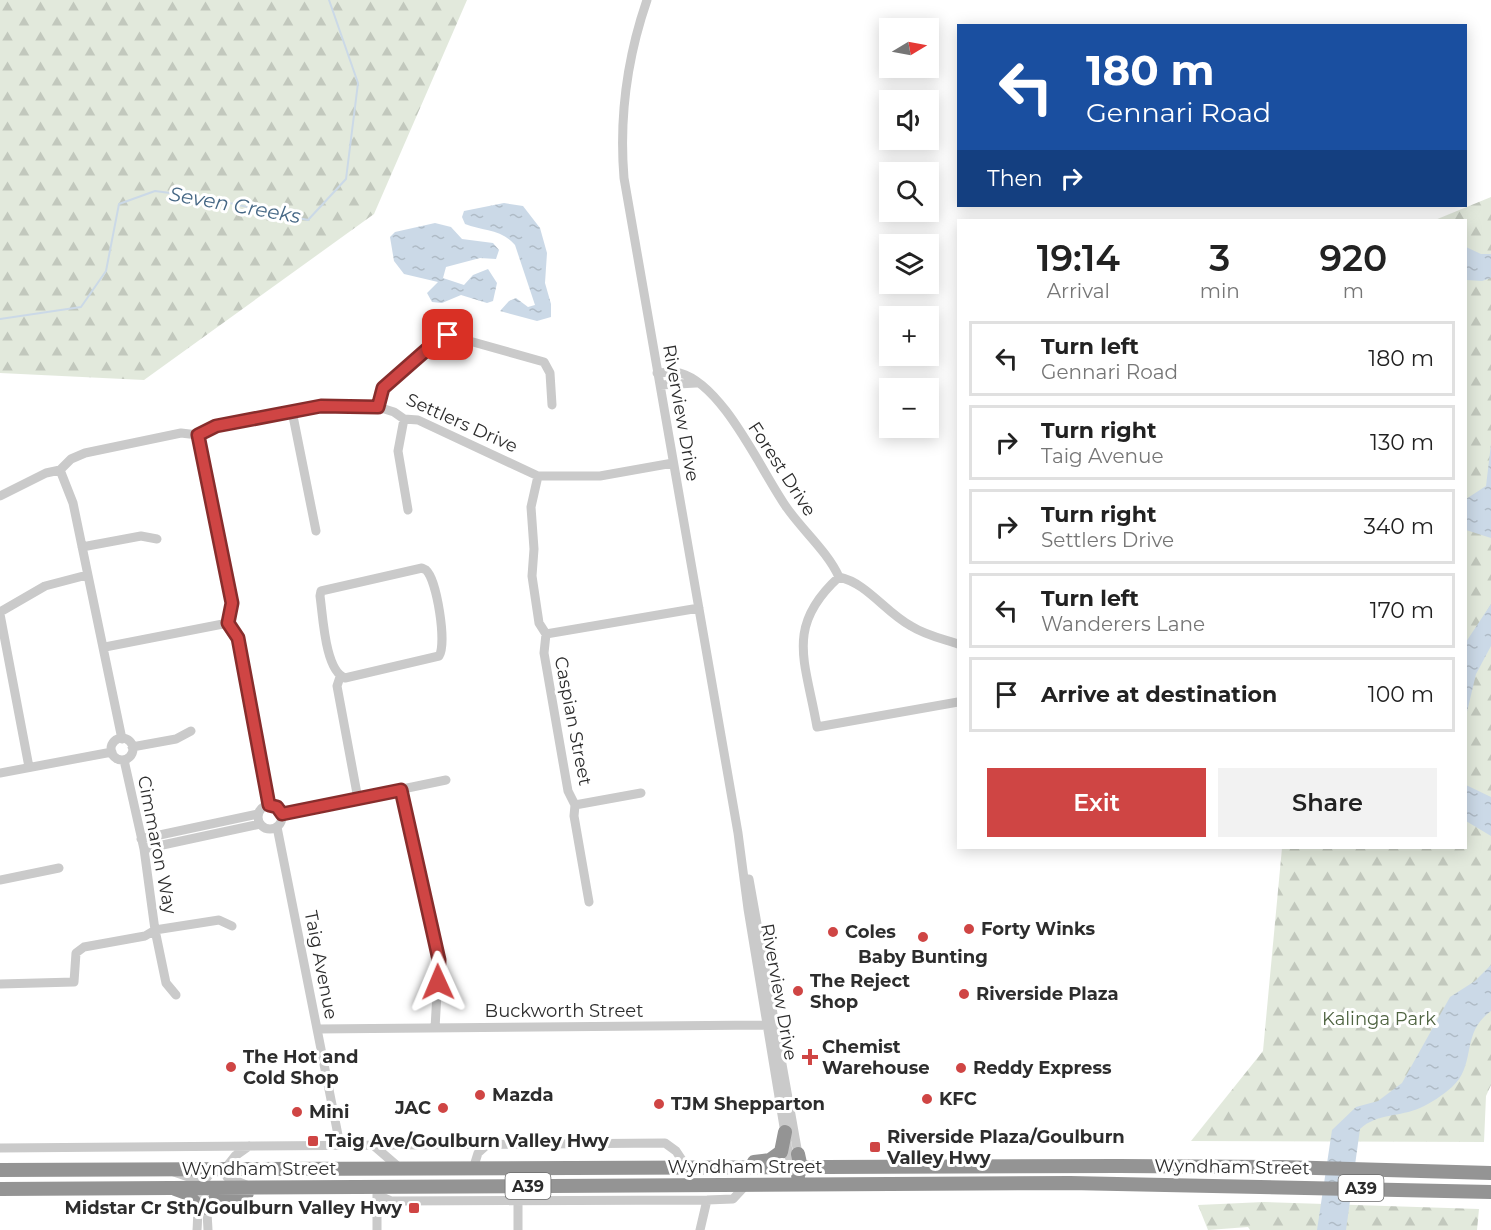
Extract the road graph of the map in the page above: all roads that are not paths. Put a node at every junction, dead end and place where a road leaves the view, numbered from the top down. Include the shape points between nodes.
1 (647, 0) edge
2 (657, 373) junction
3 (698, 383) junction
4 (660, 385) junction
5 (552, 405) dead end
6 (378, 407) junction
7 (291, 411) junction
8 (404, 419) junction
9 (198, 435) junction
10 (673, 463) junction
11 (60, 470) junction
12 (538, 476) junction
13 (0, 496) edge
14 (408, 510) dead end
15 (316, 531) dead end
16 (157, 539) dead end
17 (81, 548) junction
18 (87, 575) junction
19 (839, 577) junction
20 (699, 608) junction
21 (0, 613) edge
22 (228, 623) junction
23 (546, 634) junction
24 (957, 644) edge
25 (105, 647) junction
26 (342, 677) junction
27 (957, 702) edge
28 (191, 731) dead end
29 (122, 739) junction
30 (132, 747) junction
31 (112, 752) junction
32 (124, 760) junction
33 (29, 767) junction
34 (0, 773) edge
35 (446, 780) dead end
36 (401, 790) junction
37 (641, 793) dead end
38 (361, 798) junction
39 (269, 805) junction
40 (575, 805) junction
41 (282, 814) junction
42 (259, 819) junction
43 (277, 826) junction
44 (141, 839) junction
45 (144, 849) junction
46 (59, 868) dead end
47 (0, 880) edge
48 (589, 902) dead end
49 (232, 926) dead end
50 (155, 930) junction
51 (0, 984) edge
52 (177, 995) dead end
53 (772, 1025) junction
54 (435, 1028) junction
55 (317, 1029) junction
56 (785, 1132) junction
57 (488, 1144) junction
58 (340, 1145) junction
59 (373, 1145) junction
60 (249, 1146) junction
61 (0, 1148) edge
62 (795, 1165) junction
63 (1049, 1167) junction
64 (1149, 1167) junction
65 (166, 1169) junction
66 (456, 1169) junction
67 (473, 1169) junction
68 (689, 1169) junction
69 (0, 1170) edge
70 (130, 1170) junction
71 (219, 1170) junction
72 (402, 1170) junction
73 (1491, 1173) edge
74 (1070, 1183) junction
75 (920, 1184) junction
76 (1168, 1184) junction
77 (746, 1185) junction
78 (780, 1185) junction
79 (462, 1186) junction
80 (477, 1186) junction
81 (201, 1187) junction
82 (251, 1187) junction
83 (266, 1187) junction
84 (147, 1188) junction
85 (171, 1188) junction
86 (0, 1189) edge
87 (377, 1191) junction
88 (1491, 1192) edge
89 (706, 1200) junction
90 (518, 1201) junction
91 (202, 1206) junction
92 (197, 1230) edge
93 (208, 1230) edge
94 (377, 1230) edge
95 (518, 1230) edge
96 (700, 1230) edge

1 - 2 street, Riverview Drive via 627,77 622,156
2 - 3 street, Forest Drive via 680,373
2 - 4 street, Riverview Drive
3 - 4 street
3 - 19 street, Forest Drive via 747,441 782,501 804,533 832,562
4 - 10 street, Riverview Drive
5 - 6 street via 550,373 544,362 448,335 383,388
6 - 7 street, Settlers Drive via 341,405
6 - 8 street, Settlers Drive via 394,411
7 - 9 street, Settlers Drive via 208,428
7 - 15 street
8 - 12 street, Settlers Drive via 423,422
8 - 14 street via 398,451
9 - 11 street, Settlers Drive via 181,433 85,453
9 - 22 street via 232,603
10 - 12 street, Settlers Drive via 600,476
10 - 20 street, Riverview Drive
11 - 13 street, Settlers Drive
11 - 17 street via 73,503
12 - 23 street, Caspian Street via 531,507 532,576 539,622
16 - 17 street via 141,536
17 - 18 street
18 - 21 street via 45,586
18 - 25 street
19 - 24 street via 855,580 885,609 912,627
19 - 27 street via 821,593 801,637 817,727
20 - 23 street
20 - 53 street, Riverview Drive via 738,832 756,908
21 - 33 street
22 - 25 street
22 - 39 street via 238,638
23 - 40 street, Caspian Street via 544,653 568,791
25 - 29 street via 104,660
26 - 26 street via 331,662 321,591 426,570 433,579 444,645 441,653 433,659
26 - 38 street via 338,693
28 - 30 street via 176,739
29 - 30 street
29 - 31 street via 113,743
30 - 32 street
31 - 32 street
31 - 33 street
32 - 44 street, Cimmaron Way
33 - 34 street
35 - 36 street
36 - 38 street
36 - 54 street via 439,960
37 - 40 street
38 - 41 street
39 - 41 street
39 - 42 street via 261,808
40 - 48 street, Caspian Street
41 - 43 street
42 - 43 street via 268,829
42 - 44 street
42 - 45 street
43 - 55 street, Taig Avenue
44 - 45 street, Cimmaron Way
45 - 50 street, Cimmaron Way
46 - 47 street
49 - 50 street via 219,920
50 - 51 street, Cimmaron Way via 145,936 84,947 76,953 74,982
50 - 52 street via 166,983
53 - 54 street, Buckworth Street
53 - 56 street, Riverview Drive
53 - 62 street, Riverview Drive
54 - 55 street, Buckworth Street
55 - 58 street, Taig Avenue
56 - 62 street, Riverview Drive
56 - 68 highway via 781,1152 770,1160 712,1163
57 - 59 street
57 - 67 street via 478,1153
57 - 68 street via 665,1143
58 - 59 street
58 - 60 street
59 - 72 street
60 - 61 street
60 - 71 street
62 - 63 highway, Wyndham Street / A39
62 - 68 highway, Wyndham Street / A39
62 - 75 highway via 814,1180 896,1180
62 - 78 highway via 790,1184
63 - 64 highway, Wyndham Street / A39
63 - 74 highway
64 - 73 highway, Wyndham Street / A39
64 - 76 highway via 1165,1177
65 - 70 highway, Wyndham Street / A39
65 - 71 highway, Wyndham Street / A39
65 - 81 street via 197,1180
66 - 67 highway, Wyndham Street / A39
66 - 72 highway, Wyndham Street / A39
66 - 79 highway
67 - 68 highway, Wyndham Street / A39
67 - 80 highway
69 - 70 highway, Wyndham Street / A39
70 - 84 highway
71 - 72 highway, Wyndham Street / A39
71 - 81 street via 206,1176
71 - 82 street
74 - 75 highway, Wyndham Street / A39
74 - 76 highway, Wyndham Street / A39
75 - 78 highway, Wyndham Street / A39
76 - 88 highway, Wyndham Street / A39
77 - 78 highway, Wyndham Street / A39
77 - 80 highway, Wyndham Street / A39
77 - 89 street via 733,1199
79 - 80 highway, Wyndham Street / A39
79 - 87 highway, Wyndham Street / A39
81 - 82 highway, Wyndham Street / A39
81 - 85 highway, Wyndham Street / A39
81 - 91 street
82 - 83 highway, Wyndham Street / A39
83 - 87 highway, Wyndham Street / A39
83 - 91 highway
84 - 85 highway, Wyndham Street / A39
84 - 86 highway, Wyndham Street / A39
85 - 91 highway via 186,1193
87 - 90 street via 391,1201
87 - 94 street
89 - 90 street
89 - 96 street
90 - 95 street
91 - 92 street
91 - 93 street

